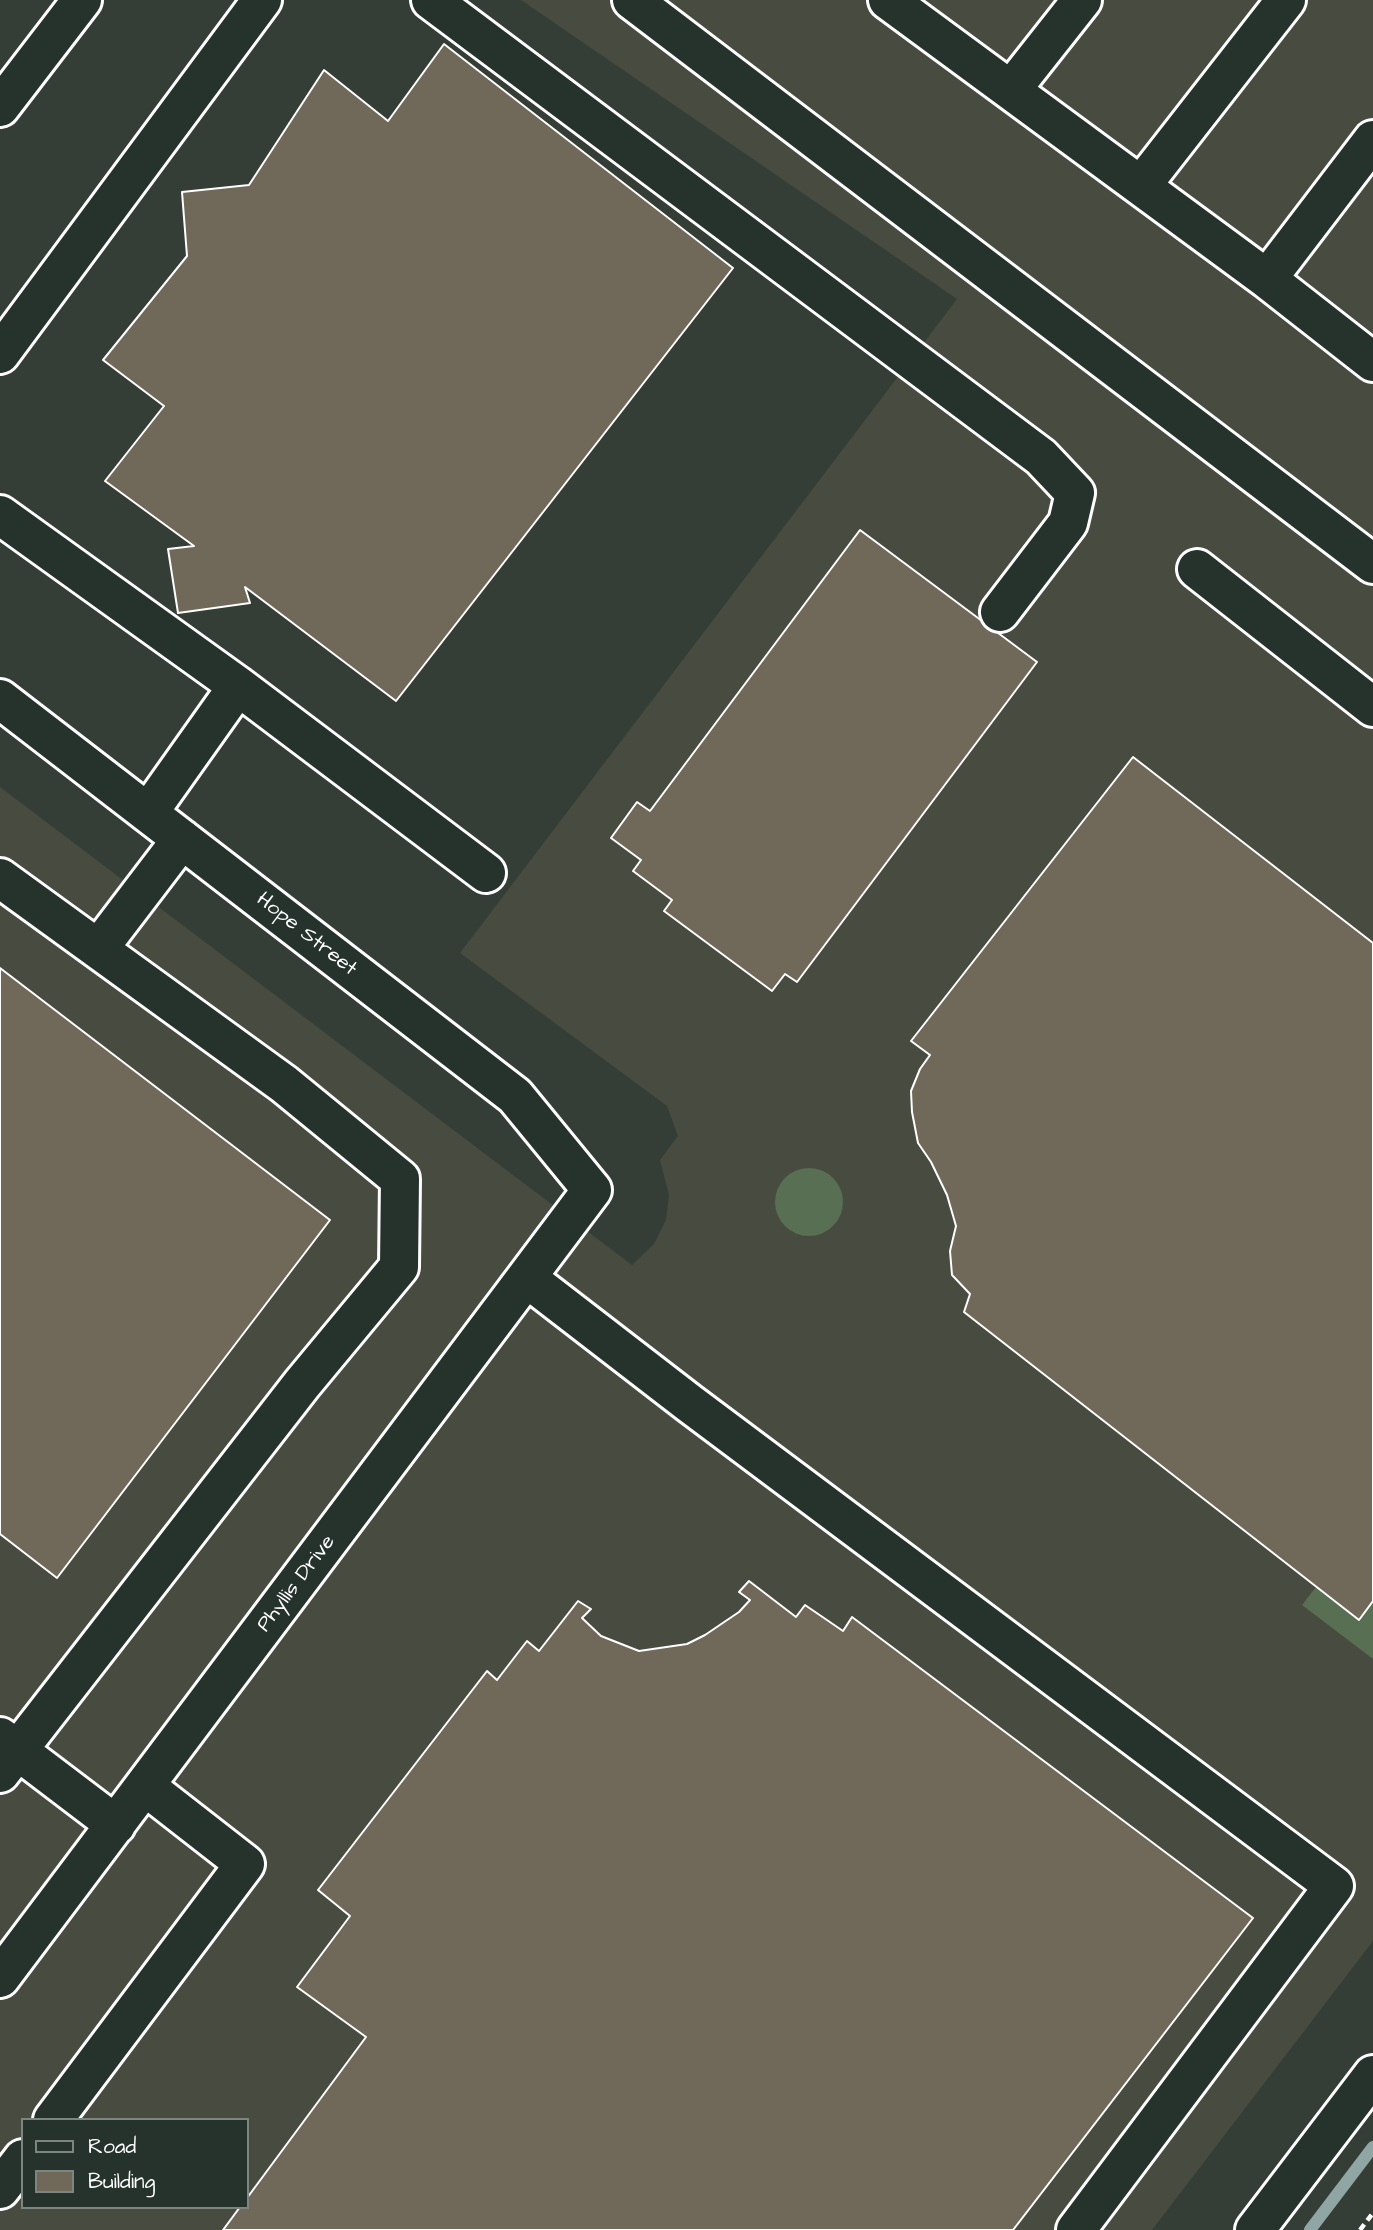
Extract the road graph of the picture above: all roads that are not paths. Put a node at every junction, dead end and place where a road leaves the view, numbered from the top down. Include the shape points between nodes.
1 (82, 0) edge
2 (262, 0) edge
3 (431, 0) edge
4 (632, 0) edge
5 (888, 0) edge
6 (1082, 0) edge
7 (1286, 0) edge
8 (1011, 90) junction
9 (0, 107) edge
10 (1373, 140) edge
11 (1141, 186) junction
12 (1267, 279) junction
13 (0, 354) edge
14 (1373, 362) edge
15 (0, 515) edge
16 (1373, 564) edge
17 (1197, 569) dead end
18 (1000, 612) dead end
19 (237, 686) junction
20 (0, 699) edge
21 (1373, 707) edge
22 (148, 813) junction
23 (182, 839) junction
24 (486, 873) dead end
25 (0, 878) edge
26 (99, 948) junction
27 (593, 1190) joint
28 (527, 1278) junction
29 (6, 1754) edge
30 (145, 1786) junction
31 (116, 1825) junction
32 (0, 1978) edge
33 (1373, 2075) edge
34 (54, 2118) edge
35 (21, 2162) edge
36 (0, 2189) edge
37 (1076, 2230) edge
38 (1255, 2230) edge

1 - 9 street
2 - 13 street
3 - 18 street via 1041,457 1075,493 1068,523
4 - 16 street
5 - 8 street
6 - 8 street
7 - 11 street
8 - 11 street
10 - 12 street
11 - 12 street
12 - 14 street
15 - 19 street
17 - 21 street
19 - 22 street
19 - 24 street
20 - 22 street, Hope Street
22 - 23 street, Hope Street
23 - 26 street
23 - 27 street, Hope Street via 515,1096
25 - 26 street
26 - 29 street via 284,1084 400,1180 399,1267
27 - 28 street, Phyllis Drive
28 - 30 street, Phyllis Drive
28 - 37 street via 1334,1886
29 - 31 street
30 - 31 street, Phyllis Drive
30 - 34 street via 246,1864
31 - 32 street, Phyllis Drive
33 - 38 street
35 - 36 street

